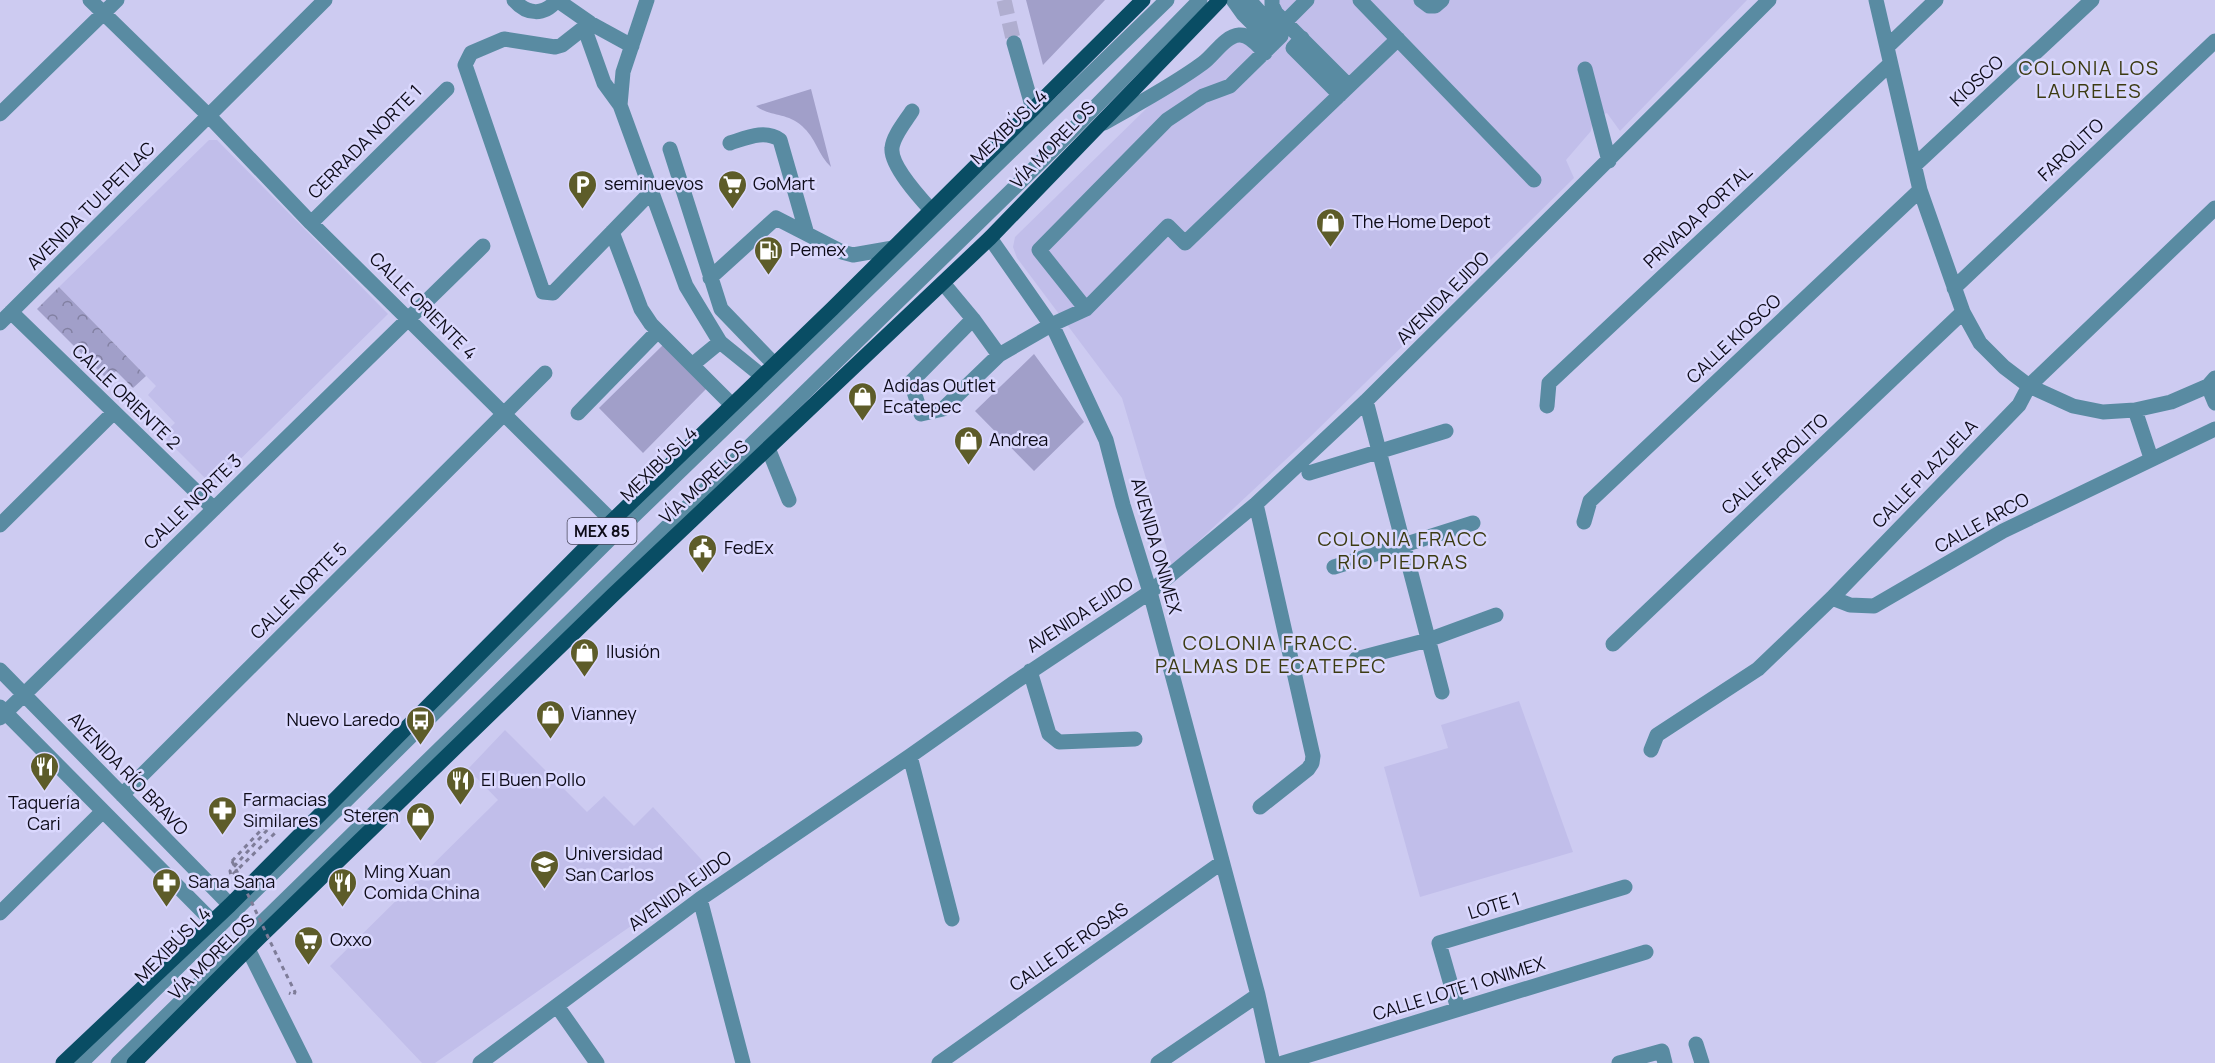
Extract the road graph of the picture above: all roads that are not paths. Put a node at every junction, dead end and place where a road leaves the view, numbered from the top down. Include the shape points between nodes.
1 (90, 0) edge
2 (117, 0) edge
3 (325, 0) edge
4 (514, 0) edge
5 (557, 0) edge
6 (647, 0) edge
7 (1143, 0) edge
8 (1167, 0) edge
9 (1200, 0) edge
10 (1220, 0) edge
11 (1233, 0) edge
12 (1249, 0) edge
13 (1272, 0) edge
14 (1307, 0) edge
15 (1360, 0) edge
16 (1420, 0) edge
17 (1442, 0) edge
18 (1770, 0) edge
19 (1876, 0) edge
20 (1936, 0) edge
21 (2092, 0) edge
22 (103, 14) junction
23 (1285, 22) junction
24 (587, 25) junction
25 (1398, 39) junction
26 (2215, 41) edge
27 (1014, 43) tunnel mouth
28 (632, 46) junction
29 (1887, 47) junction
30 (1269, 48) junction
31 (1890, 63) junction
32 (1585, 69) dead end
33 (447, 89) dead end
34 (1345, 90) junction
35 (620, 105) junction
36 (1033, 109) junction
37 (912, 111) dead end
38 (0, 114) edge
39 (209, 116) junction
40 (1099, 126) junction
41 (729, 143) dead end
42 (669, 149) dead end
43 (1610, 161) junction
44 (1915, 165) junction
45 (1534, 180) dead end
46 (1920, 190) junction
47 (651, 192) junction
48 (2215, 208) edge
49 (931, 210) junction
50 (311, 223) junction
51 (612, 232) junction
52 (807, 234) junction
53 (990, 238) junction
54 (483, 246) dead end
55 (893, 248) junction
56 (710, 278) junction
57 (943, 283) junction
58 (1954, 288) junction
59 (1086, 309) junction
60 (1963, 312) junction
61 (6, 317) edge
62 (408, 319) junction
63 (973, 319) junction
64 (1051, 325) junction
65 (658, 331) junction
66 (720, 342) junction
67 (999, 355) junction
68 (774, 364) junction
69 (692, 365) junction
70 (545, 373) dead end
71 (762, 376) junction
72 (2211, 382) edge
73 (2030, 386) junction
74 (1366, 401) junction
75 (2215, 403) edge
76 (732, 405) junction
77 (1547, 406) dead end
78 (2135, 410) junction
79 (114, 412) junction
80 (578, 414) dead end
81 (505, 415) junction
82 (2215, 429) edge
83 (1446, 431) dead end
84 (768, 448) junction
85 (1378, 452) junction
86 (2151, 458) junction
87 (1310, 473) dead end
88 (789, 500) dead end
89 (1256, 504) junction
90 (214, 509) junction
91 (612, 522) junction
92 (1584, 522) dead end
93 (1473, 523) dead end
94 (0, 525) edge
95 (1403, 546) junction
96 (1334, 567) dead end
97 (1150, 592) junction
98 (1832, 598) junction
99 (1496, 615) dead end
100 (1428, 640) junction
101 (1613, 644) dead end
102 (1356, 660) dead end
103 (0, 670) edge
104 (1030, 671) junction
105 (1442, 692) dead end
106 (24, 695) junction
107 (2, 713) edge
108 (1135, 739) dead end
109 (1651, 750) dead end
110 (910, 756) junction
111 (122, 795) junction
112 (1260, 807) dead end
113 (103, 811) junction
114 (1221, 863) junction
115 (1625, 887) dead end
116 (700, 899) junction
117 (230, 904) junction
118 (0, 913) edge
119 (952, 919) dead end
120 (212, 921) junction
121 (248, 949) junction
122 (1646, 952) dead end
123 (1258, 995) junction
124 (556, 1006) junction
125 (1458, 1009) junction
126 (1696, 1044) dead end
127 (1664, 1057) edge
128 (63, 1063) edge
129 (81, 1063) edge
130 (118, 1063) edge
131 (134, 1063) edge
132 (305, 1063) edge
133 (480, 1063) edge
134 (597, 1063) edge
135 (743, 1063) edge
136 (939, 1063) edge
137 (1158, 1063) edge
138 (1273, 1063) edge
139 (1283, 1063) edge
140 (1619, 1063) edge
141 (1702, 1063) edge

1 - 22 street, CALLE ORIENTE 4
2 - 22 street
3 - 39 street, AVENIDA TULPETLAC
4 - 5 street via 527,11 536,12 551,7
5 - 24 street
6 - 28 street
7 - 36 main road, VÍA MORELOS / MEX 85
8 - 129 street, MEXIBÚS L4 via 614,535
9 - 130 street via 1055,148
10 - 40 main road, VÍA MORELOS / MEX 85
11 - 30 street
12 - 30 street via 1281,36
13 - 23 street via 1276,13
14 - 23 street
15 - 25 street
16 - 17 street via 1429,6
18 - 43 street, AVENIDA EJIDO
19 - 29 street
20 - 29 street
21 - 44 street, KIOSCO
22 - 38 street
22 - 39 street, CALLE ORIENTE 4
23 - 34 street via 1302,38 1293,48
24 - 28 street
24 - 35 street via 604,83
24 - 51 street via 562,45 504,39 471,53 465,65 543,292 553,294
25 - 34 street
25 - 45 street
26 - 58 street, FAROLITO
27 - 36 street
28 - 35 street via 623,72
29 - 31 street
30 - 40 street via 1244,35 1228,39 1205,62
30 - 59 street via 1230,86 1203,96 1167,120 1039,250
31 - 44 street
31 - 77 street, PRIVADA PORTAL via 1549,383
32 - 43 street
33 - 50 street, CERRADA NORTE 1
34 - 59 street via 1185,243 1168,226
35 - 47 street
36 - 49 main road, VÍA MORELOS / MEX 85
37 - 49 street via 892,146 892,155 910,186
39 - 50 street, CALLE ORIENTE 4
39 - 61 street, AVENIDA TULPETLAC
40 - 53 main road, VÍA MORELOS / MEX 85
41 - 52 street via 762,134 772,134 780,140
42 - 56 street
43 - 74 street, AVENIDA EJIDO
44 - 46 street
46 - 58 street
46 - 92 street, CALLE KIOSCO via 1590,501
47 - 51 street
47 - 66 street via 686,286
48 - 73 street, CALLE PLAZUELA
49 - 55 main road, VÍA MORELOS / MEX 85
50 - 62 street, CALLE ORIENTE 4
51 - 65 street via 641,309
52 - 55 street via 853,255
52 - 56 street via 776,218
53 - 57 main road, VÍA MORELOS / MEX 85
53 - 64 street, AVENIDA ONIMEX
54 - 62 street, CALLE NORTE 3
55 - 68 main road, VÍA MORELOS / MEX 85
56 - 68 street via 721,309
57 - 63 street
57 - 84 main road, VÍA MORELOS / MEX 85
58 - 60 street
59 - 64 street
60 - 73 street via 1980,343
60 - 101 street, CALLE FAROLITO
61 - 79 street, CALLE ORIENTE 2
62 - 81 street, CALLE ORIENTE 4
62 - 90 street, CALLE NORTE 3
63 - 67 street
63 - 67 street via 911,382 921,414 943,410
64 - 67 street
64 - 97 street, AVENIDA ONIMEX via 1106,440
65 - 69 street
65 - 80 street
66 - 69 street
66 - 71 street
68 - 71 main road, VÍA MORELOS / MEX 85
69 - 76 street
70 - 81 street, CALLE NORTE 5
71 - 76 main road, VÍA MORELOS / MEX 85
72 - 75 street
72 - 78 street via 2171,402
73 - 78 street via 2073,406 2103,412
73 - 98 street, CALLE PLAZUELA via 2019,405
74 - 85 street
74 - 89 street, AVENIDA EJIDO
76 - 91 main road, VÍA MORELOS / MEX 85
78 - 86 street
79 - 90 street, CALLE ORIENTE 2
79 - 94 street
81 - 91 street, CALLE ORIENTE 4
81 - 111 street, CALLE NORTE 5
82 - 86 street, CALLE ARCO
83 - 85 street
84 - 88 street
84 - 121 main road, VÍA MORELOS / MEX 85
85 - 87 street
85 - 95 street
86 - 98 street, CALLE ARCO via 2003,531 1874,606 1850,605
89 - 97 street, AVENIDA EJIDO
89 - 112 street via 1313,756 1308,769
90 - 106 street, CALLE NORTE 3
91 - 117 main road, VÍA MORELOS / MEX 85
93 - 95 street
95 - 96 street
95 - 100 street
97 - 104 street, AVENIDA EJIDO
97 - 114 street, AVENIDA ONIMEX
98 - 109 street, CALLE PLAZUELA via 1758,669 1657,735
99 - 100 street
100 - 102 street
100 - 105 street
103 - 106 street, AVENIDA RÍO BRAVO
104 - 108 street via 1049,734 1059,742
104 - 110 street, AVENIDA EJIDO
106 - 107 street, CALLE NORTE 3
106 - 111 street, AVENIDA RÍO BRAVO
107 - 113 street
110 - 116 street, AVENIDA EJIDO
110 - 119 street
111 - 117 street, AVENIDA RÍO BRAVO
113 - 118 street
113 - 120 street
114 - 123 street, AVENIDA ONIMEX
114 - 136 street, CALLE DE ROSAS
115 - 125 street, LOTE 1 via 1439,943
116 - 124 street, AVENIDA EJIDO
116 - 135 street
117 - 120 main road, VÍA MORELOS / MEX 85
120 - 128 main road, VÍA MORELOS / MEX 85
121 - 131 main road, VÍA MORELOS / MEX 85
121 - 132 street
122 - 125 street, CALLE LOTE 1 ONIMEX
123 - 137 street
123 - 138 street, AVENIDA ONIMEX
124 - 133 street, AVENIDA EJIDO
124 - 134 street
125 - 139 street, CALLE LOTE 1 ONIMEX
126 - 141 street
127 - 140 street

